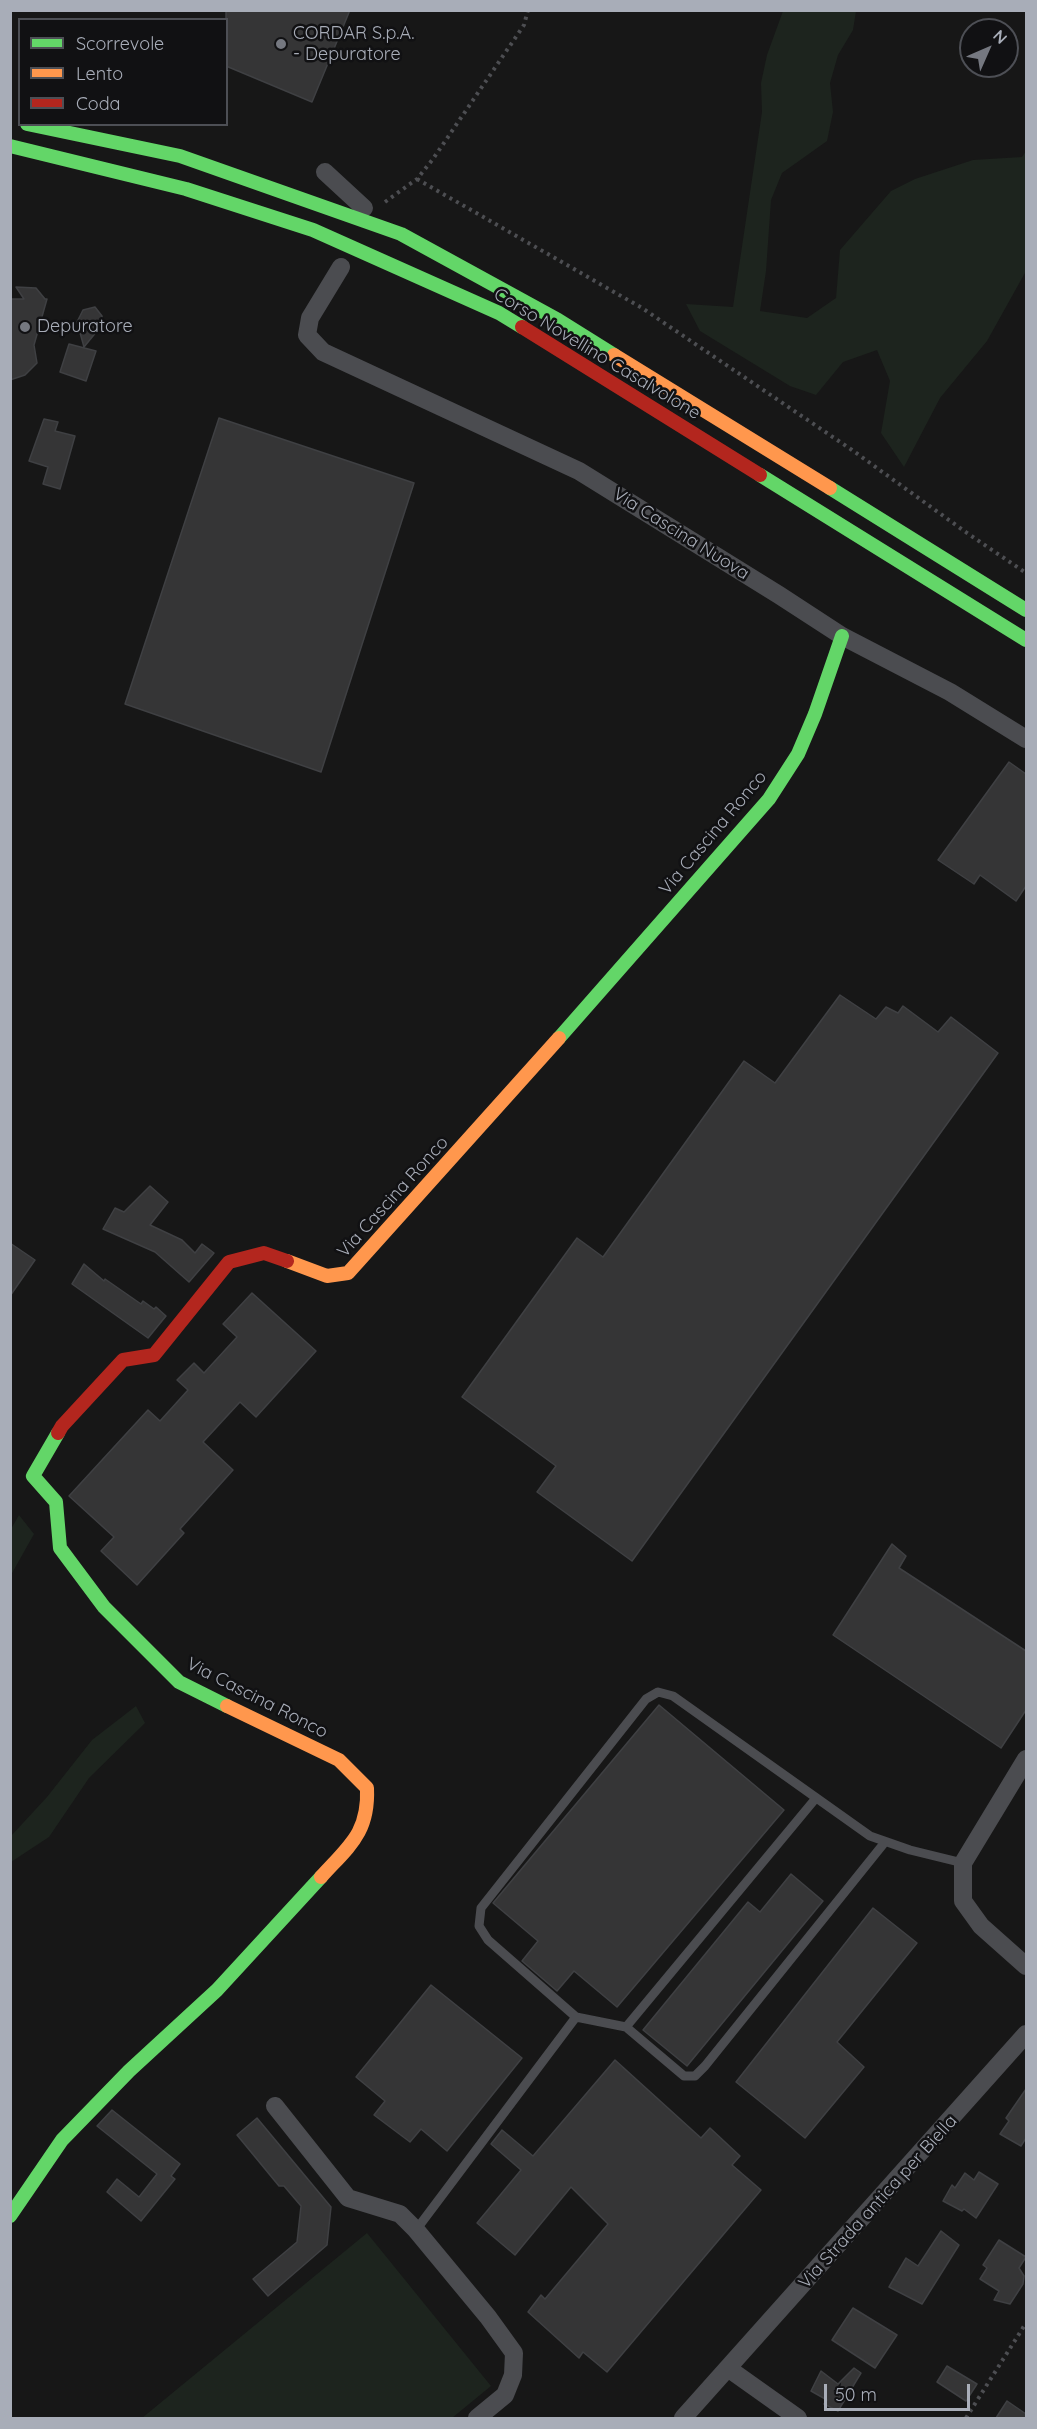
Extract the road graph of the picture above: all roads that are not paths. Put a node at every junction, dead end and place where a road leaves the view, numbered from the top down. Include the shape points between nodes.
1 (37, 126) edge
2 (10, 146) edge
3 (325, 172) dead end
4 (364, 208) road end
5 (341, 267) dead end
6 (1026, 610) edge
7 (842, 636) junction
8 (1026, 640) edge
9 (1026, 739) edge
10 (1026, 1759) edge
11 (816, 1798) junction
12 (885, 1842) junction
13 (963, 1863) junction
14 (1026, 1966) edge
15 (576, 2017) junction
16 (626, 2027) junction
17 (1026, 2034) edge
18 (275, 2106) dead end
19 (10, 2216) edge
20 (416, 2230) junction
21 (729, 2369) junction
22 (477, 2418) edge
23 (683, 2418) edge
24 (798, 2418) edge

1 - 6 main road, Corso Novellino Casalvolone via 180,156 401,234 558,320
2 - 8 main road, Corso Novellino Casalvolone via 186,189 314,230 499,313
3 - 4 street
5 - 7 street, Via Cascina Nuova via 310,318 307,335 323,352 579,471
7 - 9 street, Via Cascina Nuova via 950,692
7 - 19 main road, Via Cascina Ronco via 798,754 769,799 348,1273 327,1276 264,1252 229,1262 154,1355 123,1360 62,1426 33,1476 56,1502 60,1548 104,1607 141,1645 179,1682 339,1760 367,1788 368,1809 359,1835 217,1990 62,2140
10 - 13 street
11 - 12 lane via 870,1836
11 - 15 lane via 673,1696 658,1692 646,1699 481,1908 479,1926 488,1940
11 - 16 lane
12 - 13 lane
12 - 16 lane via 695,2076 684,2076
13 - 14 street via 963,1901 981,1926
15 - 16 lane
15 - 20 lane
17 - 21 street, Via Strada antica per Biella
18 - 20 street via 348,2198 400,2214
20 - 22 street via 514,2353 513,2375 505,2395
21 - 23 street, Via Strada antica per Biella
21 - 24 street

